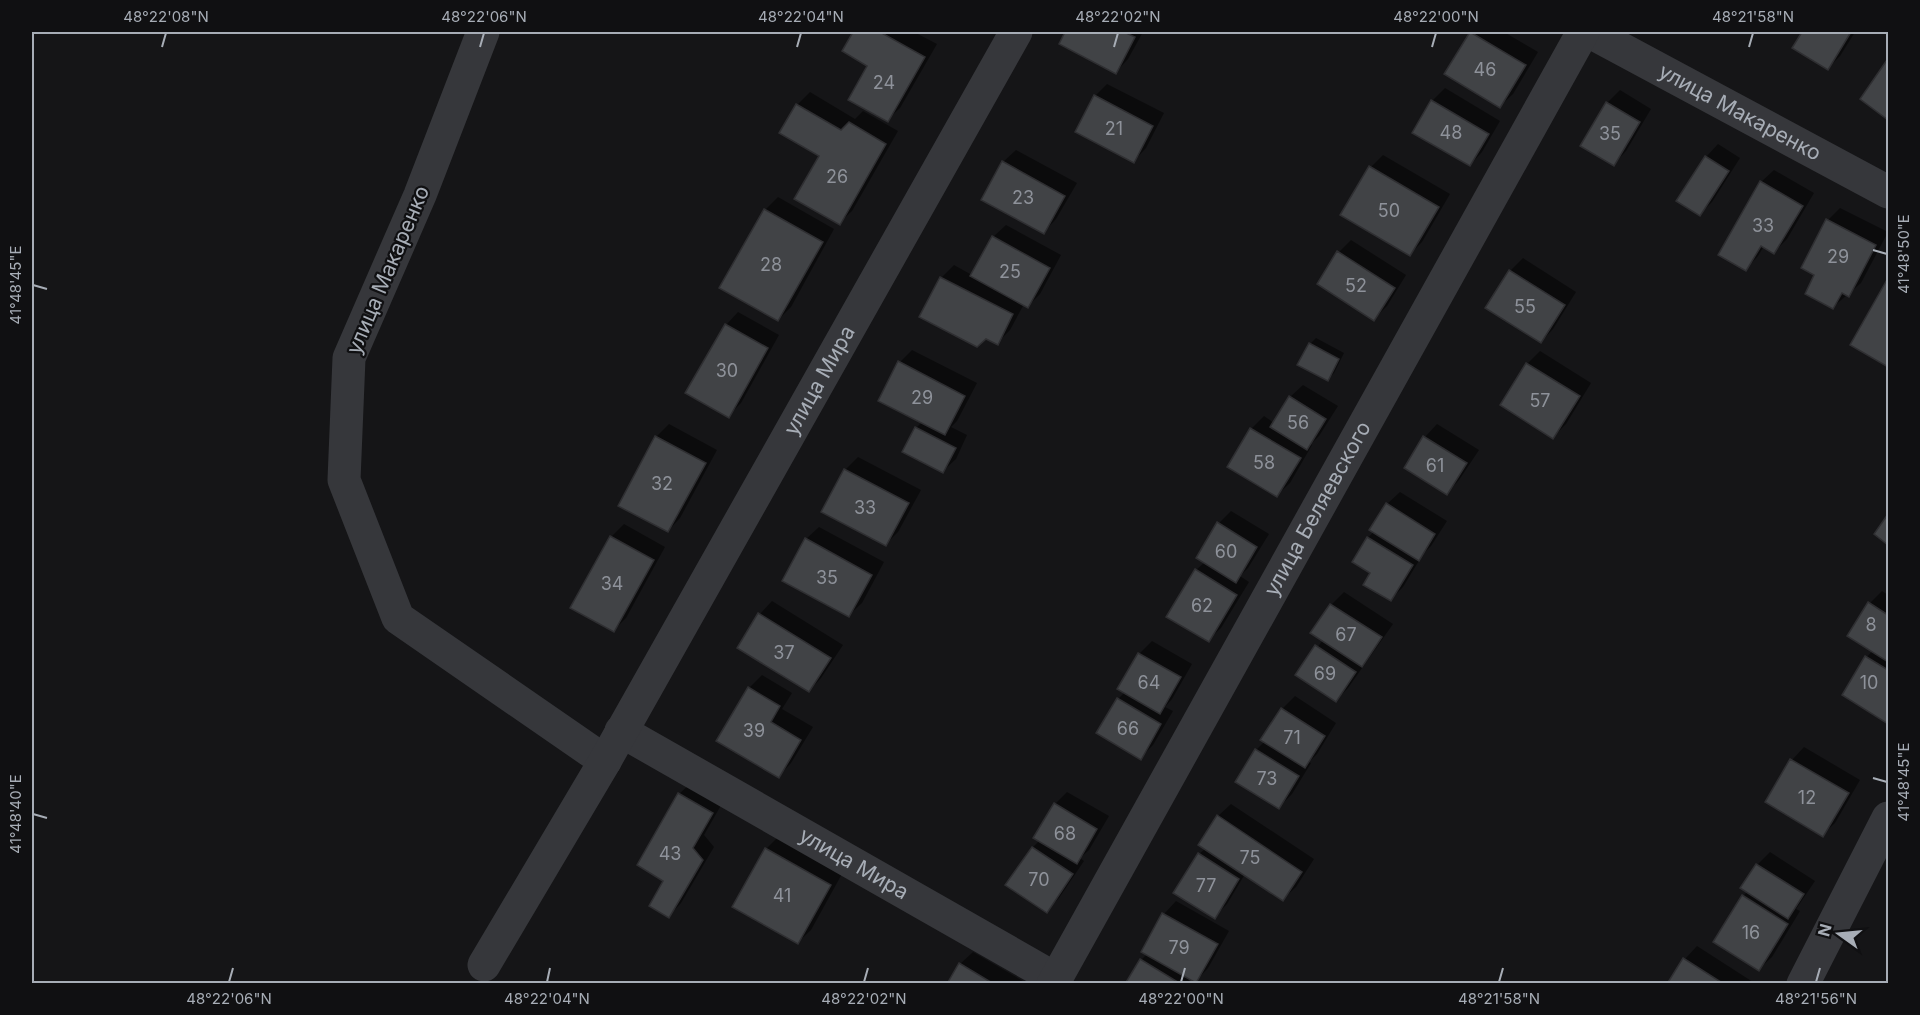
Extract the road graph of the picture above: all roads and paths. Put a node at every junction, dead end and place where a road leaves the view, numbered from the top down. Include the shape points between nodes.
1 (483, 32) edge
2 (1016, 32) edge
3 (1583, 32) edge
4 (1590, 32) edge
5 (1888, 192) edge
6 (621, 731) junction
7 (604, 761) junction
8 (1888, 818) edge
9 (484, 965) dead end
10 (1054, 981) edge
11 (1803, 984) edge

1 - 7 street, улица Макаренко via 420,195 349,358 344,480 398,618
2 - 6 street, улица Мира
3 - 10 street, улица Беляевского
4 - 5 street, улица Макаренко
6 - 7 street, улица Мира
6 - 10 street, улица Мира
7 - 9 street, улица Мира
8 - 11 street

